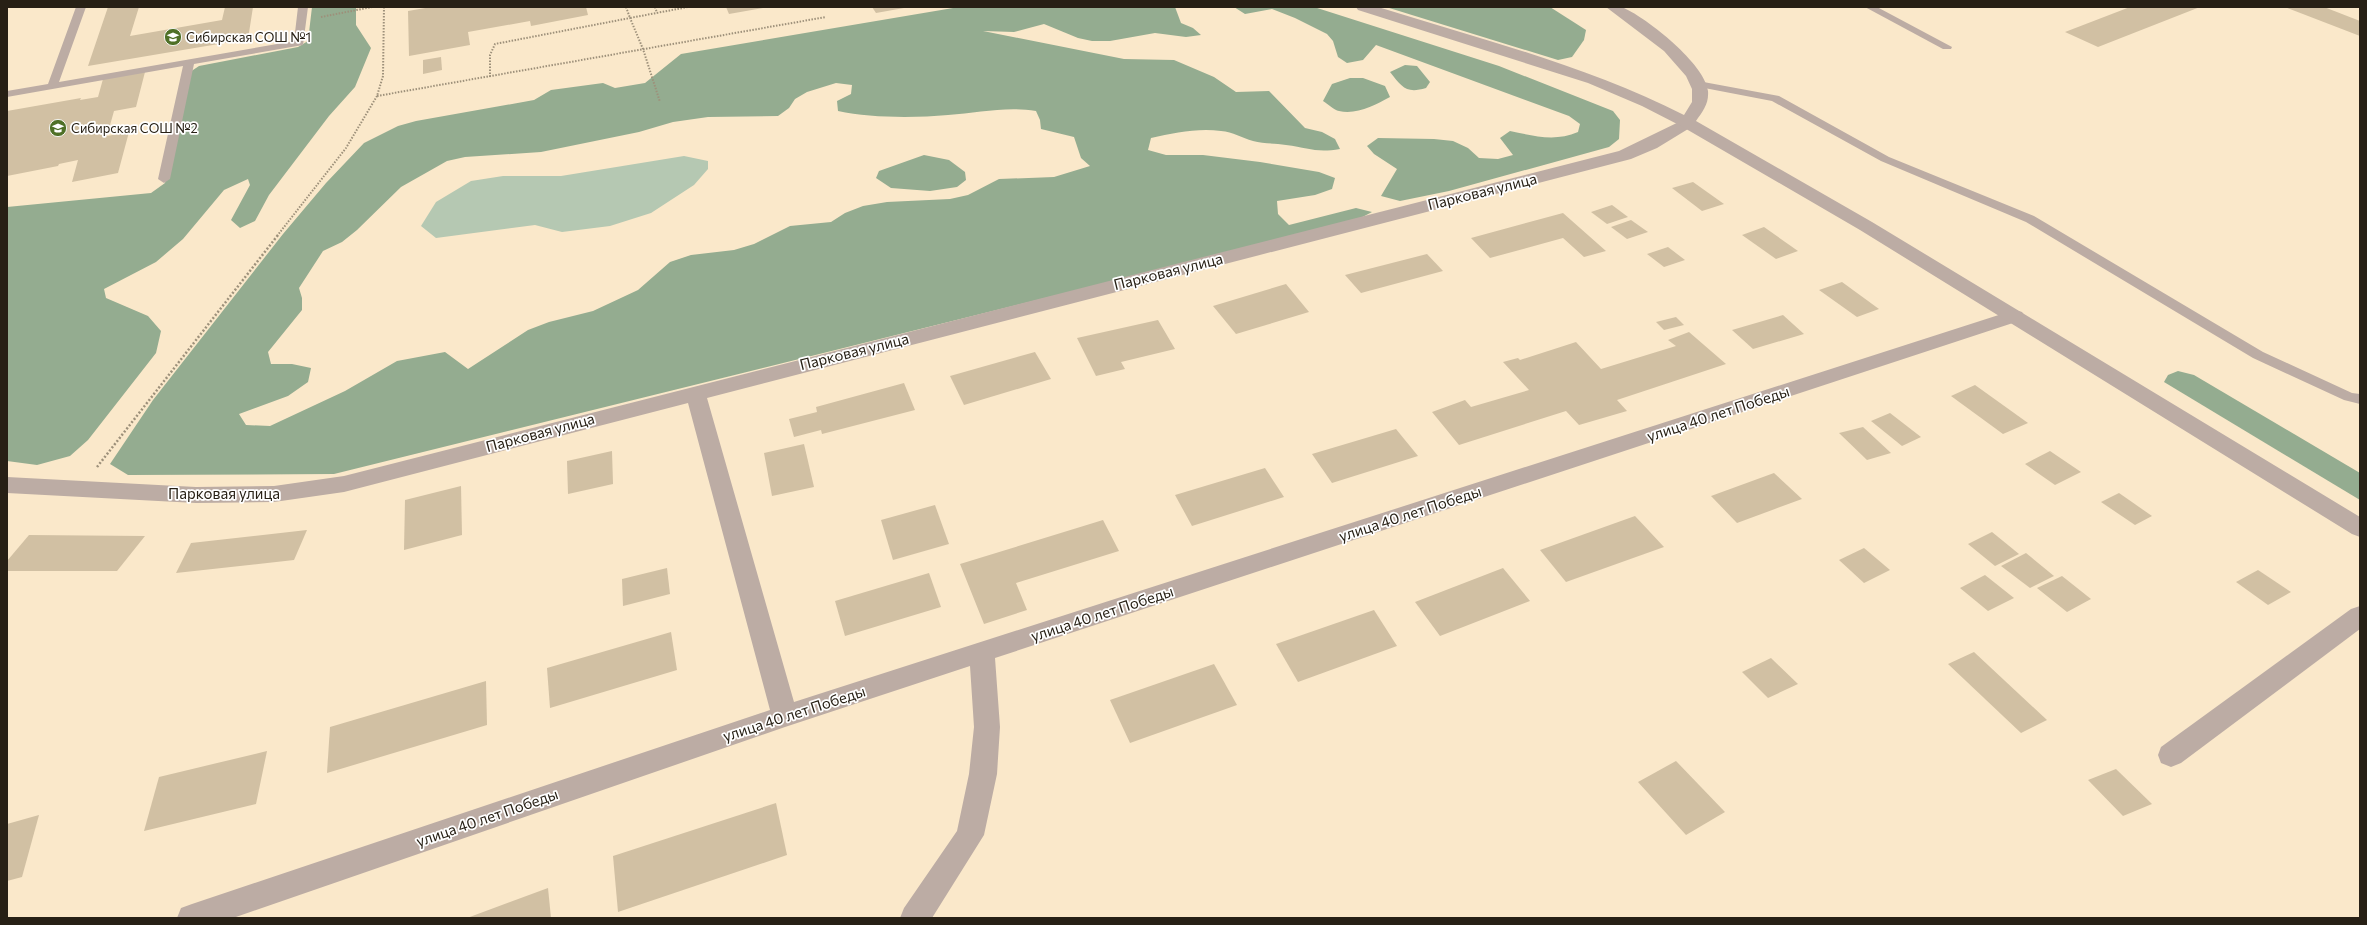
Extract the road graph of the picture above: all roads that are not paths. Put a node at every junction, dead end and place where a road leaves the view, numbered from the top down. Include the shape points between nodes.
1 (81, 7) edge
2 (302, 7) edge
3 (1363, 7) edge
4 (1613, 7) edge
5 (1870, 7) edge
6 (1947, 48) dead end
7 (189, 62) junction
8 (1698, 84) junction
9 (52, 86) junction
10 (7, 94) edge
11 (1687, 123) junction
12 (164, 179) dead end
13 (2015, 316) junction
14 (695, 392) junction
15 (2360, 399) edge
16 (7, 485) edge
17 (2360, 528) edge
18 (2360, 616) edge
19 (982, 652) junction
20 (785, 716) junction
21 (2171, 755) dead end
22 (192, 918) edge
23 (915, 918) edge

1 - 9 lane
2 - 7 lane via 299,43
3 - 11 street via 1586,78 1648,103
4 - 8 street via 1659,38 1685,64
5 - 6 lane
7 - 9 lane
7 - 12 lane
8 - 11 street via 1700,102
8 - 15 lane via 1775,98 1885,159 2030,219 2258,355 2349,397
9 - 10 lane
11 - 13 street
11 - 14 street, Парковая улица via 1651,144 1625,155
13 - 17 street
13 - 19 street, улица 40 лет Победы
14 - 16 street, Парковая улица via 344,484 274,494 196,495
14 - 20 street
18 - 21 street
19 - 20 street, улица 40 лет Победы
19 - 23 street via 986,727 983,774 970,835
20 - 22 street, улица 40 лет Победы

